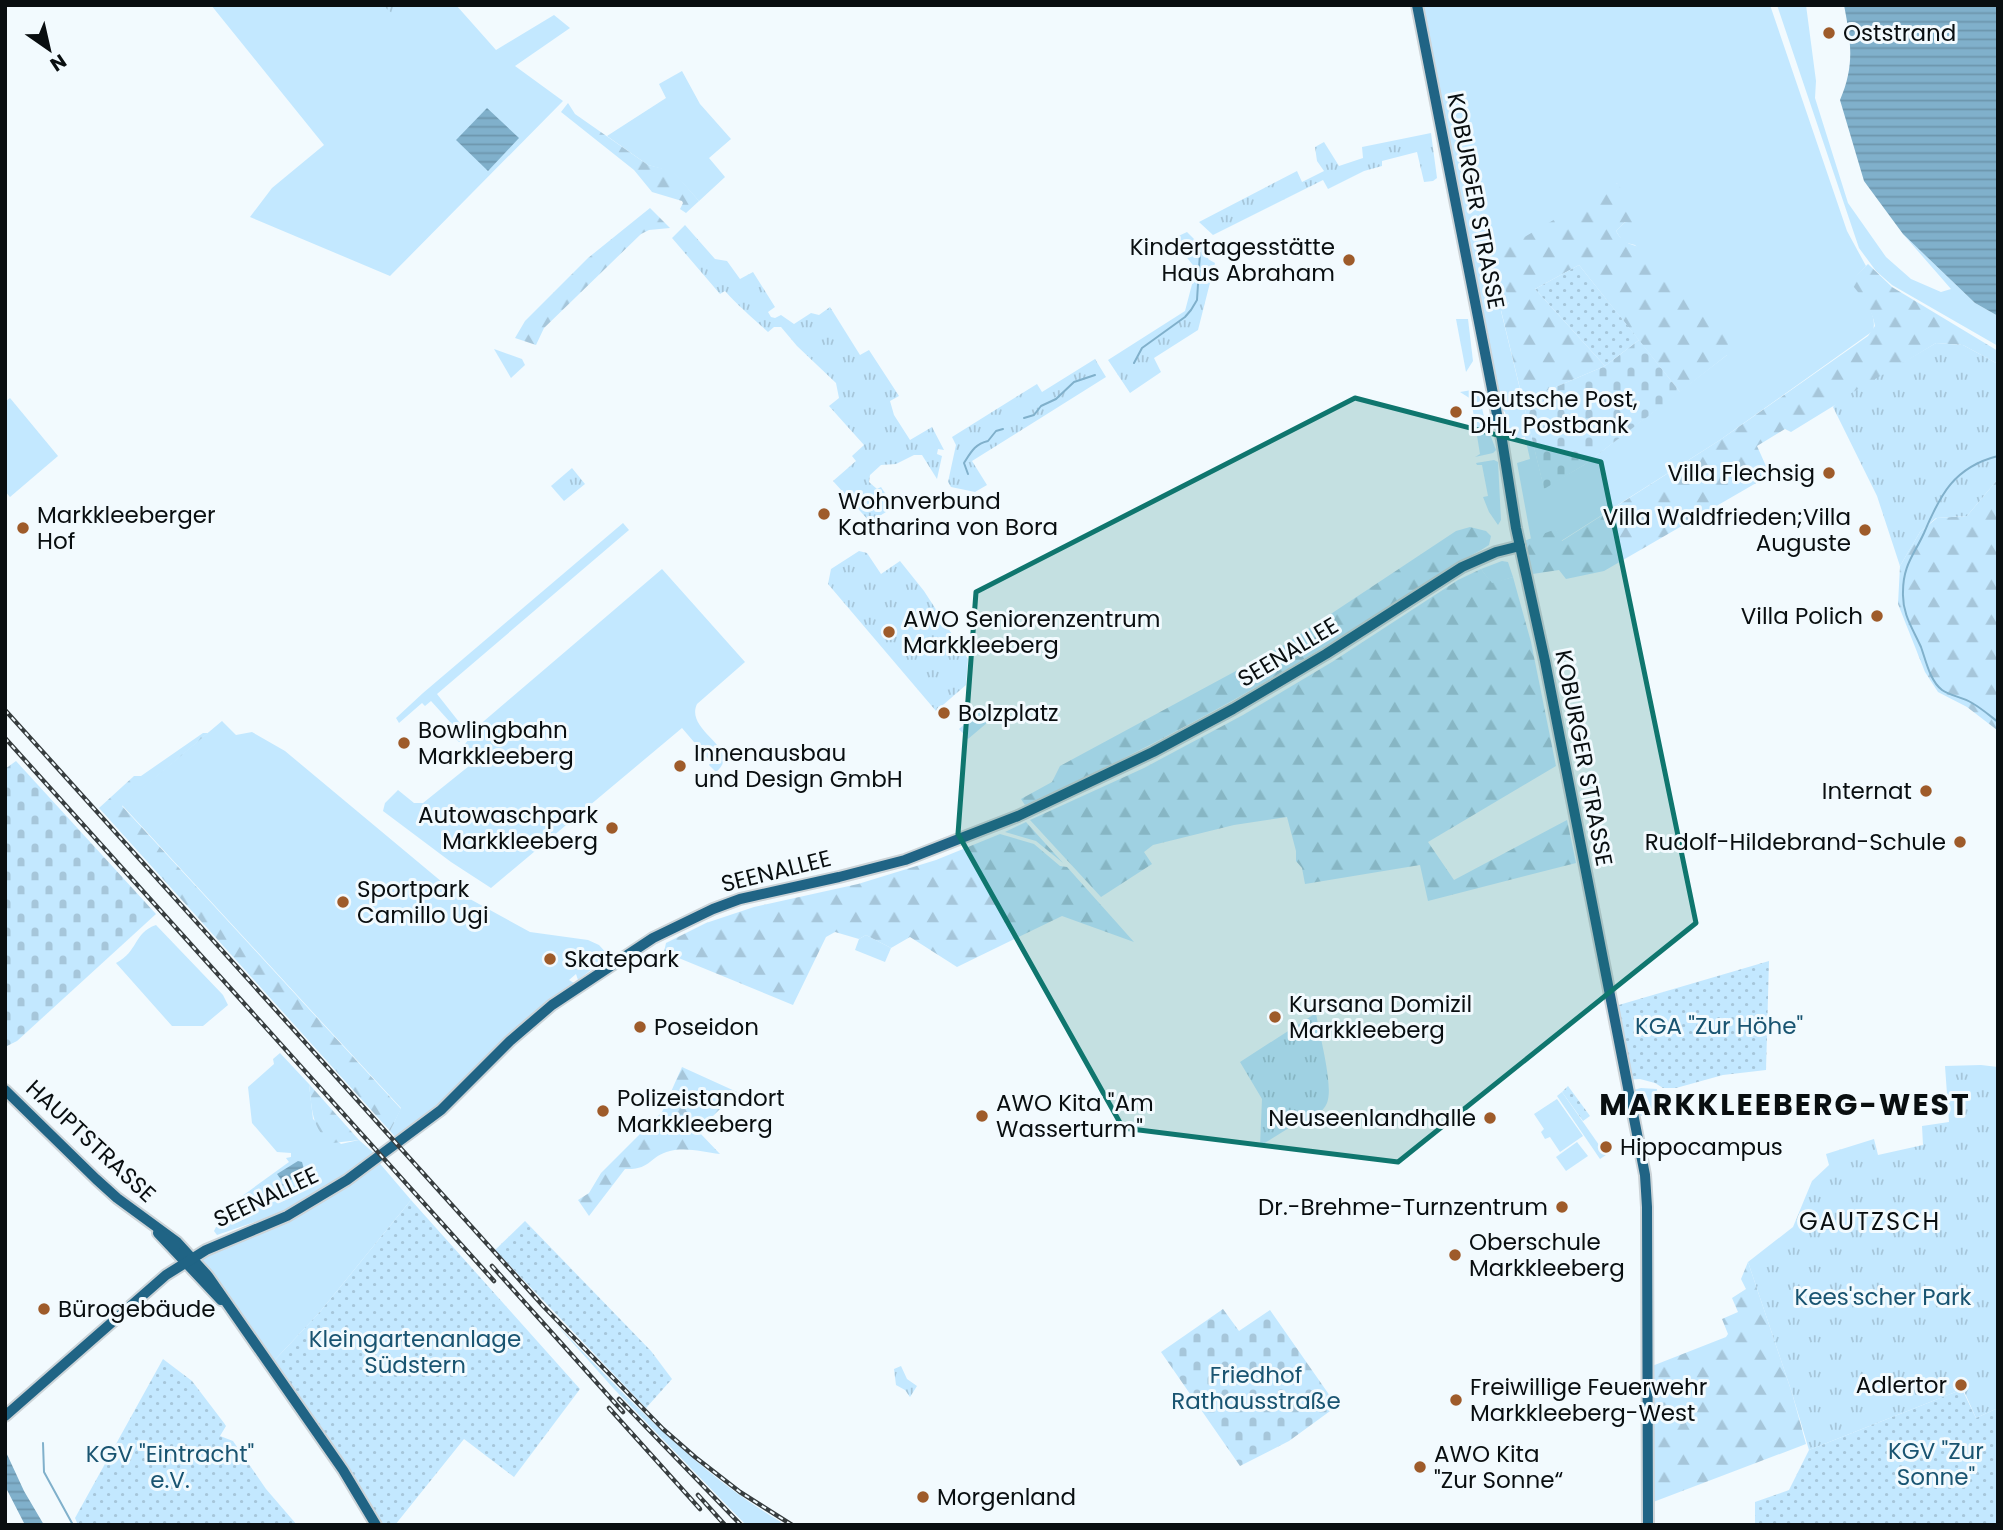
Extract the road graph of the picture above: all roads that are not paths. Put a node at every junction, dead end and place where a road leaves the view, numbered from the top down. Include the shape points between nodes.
1 (1417, 5) edge
2 (1520, 546) junction
3 (5, 1090) edge
4 (188, 1260) junction
5 (5, 1416) edge
6 (376, 1525) edge
7 (1648, 1525) edge

1 - 2 main road, KOBURGER STRASSE
2 - 4 main road, SEENALLEE via 1462,567 1233,709 1023,813 905,860 740,899 665,931 552,1005 441,1110 347,1180 297,1211
2 - 7 main road, KOBURGER STRASSE via 1644,1175
3 - 4 main road, HAUPTSTRASSE via 96,1180 177,1241
4 - 5 main road, SEENALLEE
4 - 6 main road, HAUPTSTRASSE via 233,1312

